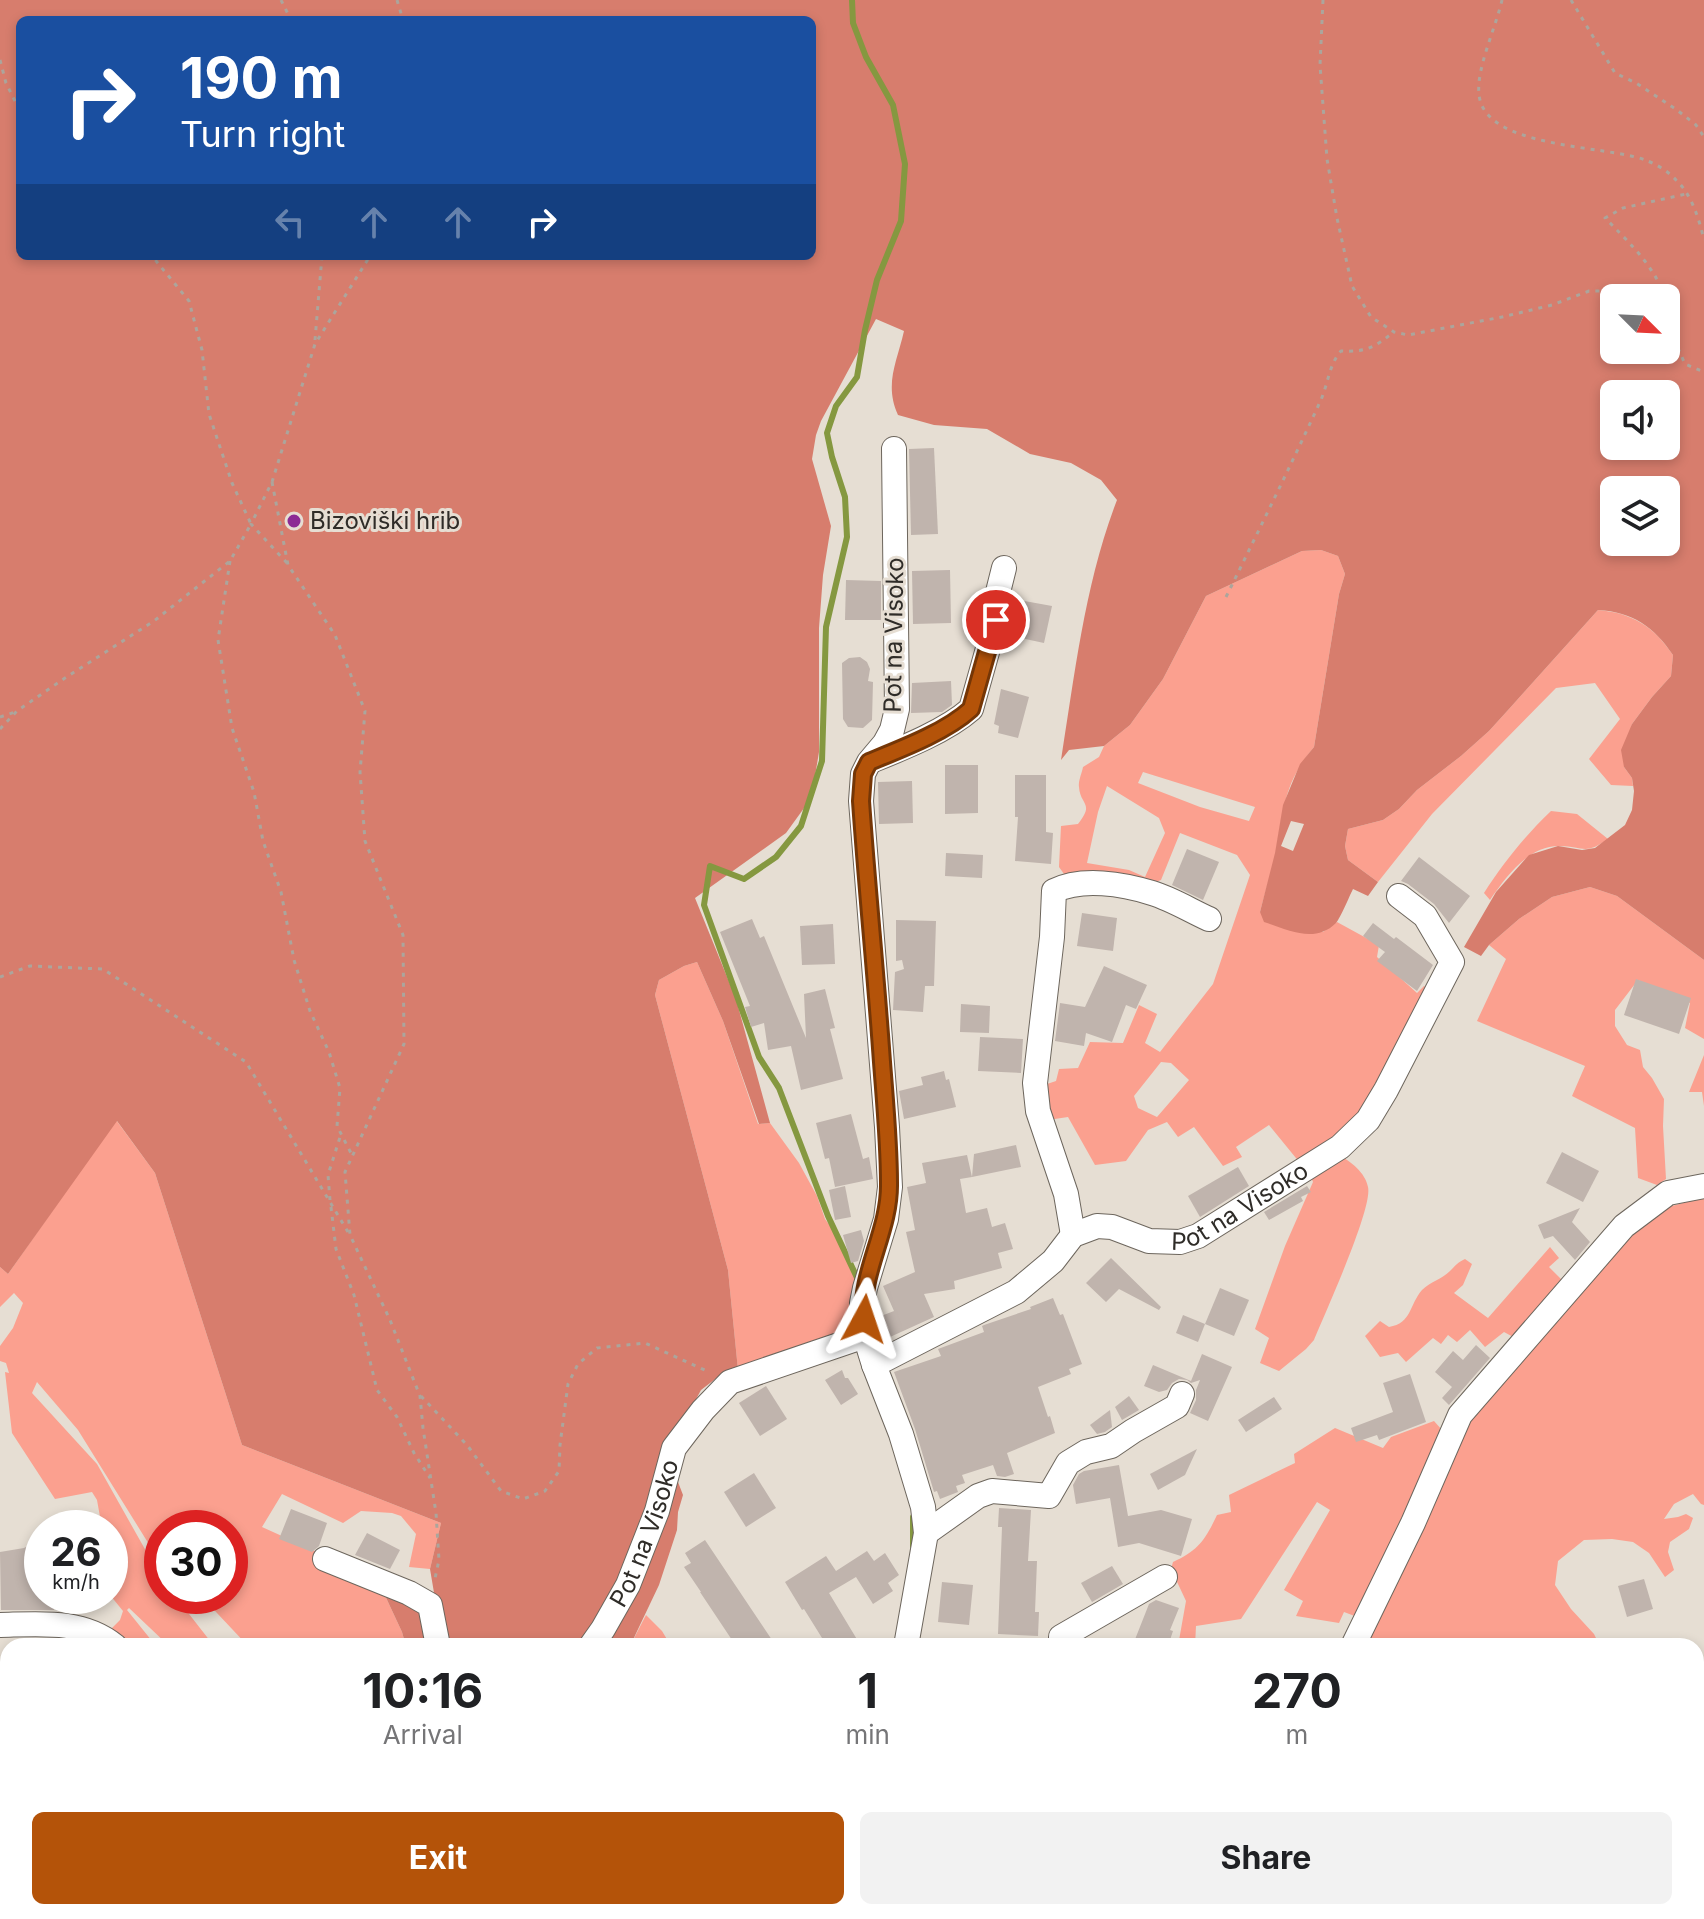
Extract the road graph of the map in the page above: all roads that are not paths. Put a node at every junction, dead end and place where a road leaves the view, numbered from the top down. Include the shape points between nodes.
1 (894, 449) dead end
2 (1004, 568) dead end
3 (869, 762) junction
4 (1399, 896) dead end
5 (1209, 919) dead end
6 (1704, 1186) edge
7 (1073, 1235) junction
8 (865, 1336) junction
9 (874, 1365) junction
10 (1182, 1394) dead end
11 (926, 1533) junction
12 (325, 1559) dead end
13 (1165, 1577) dead end
14 (0, 1625) edge
15 (103, 1638) edge
16 (436, 1638) edge
17 (597, 1638) edge
18 (907, 1638) edge
19 (1061, 1638) edge
20 (1357, 1638) edge

1 - 3 street, Pot na Visoko via 897,709 892,730
2 - 3 street via 996,620 971,709
3 - 8 street, Pot na Visoko via 861,801 890,1187 862,1303
4 - 7 street, Pot na Visoko via 1425,916 1452,962 1368,1120 1340,1147 1198,1236 1180,1242 1149,1241 1097,1226
5 - 7 street via 1153,893 1101,882 1068,884 1054,891 1035,1083
6 - 20 street via 1668,1193 1624,1226 1460,1415
7 - 9 street via 1053,1261 1016,1292
8 - 9 street, Pot na Visoko
8 - 17 street, Pot na Visoko via 730,1382 703,1410 674,1448 628,1585
9 - 11 street, Pot na Visoko via 901,1434
10 - 11 street via 1177,1406 1111,1446 1068,1463 1049,1496 992,1491
11 - 18 street, Pot na Visoko
12 - 16 street via 430,1605
13 - 19 street
14 - 15 street via 61,1624

